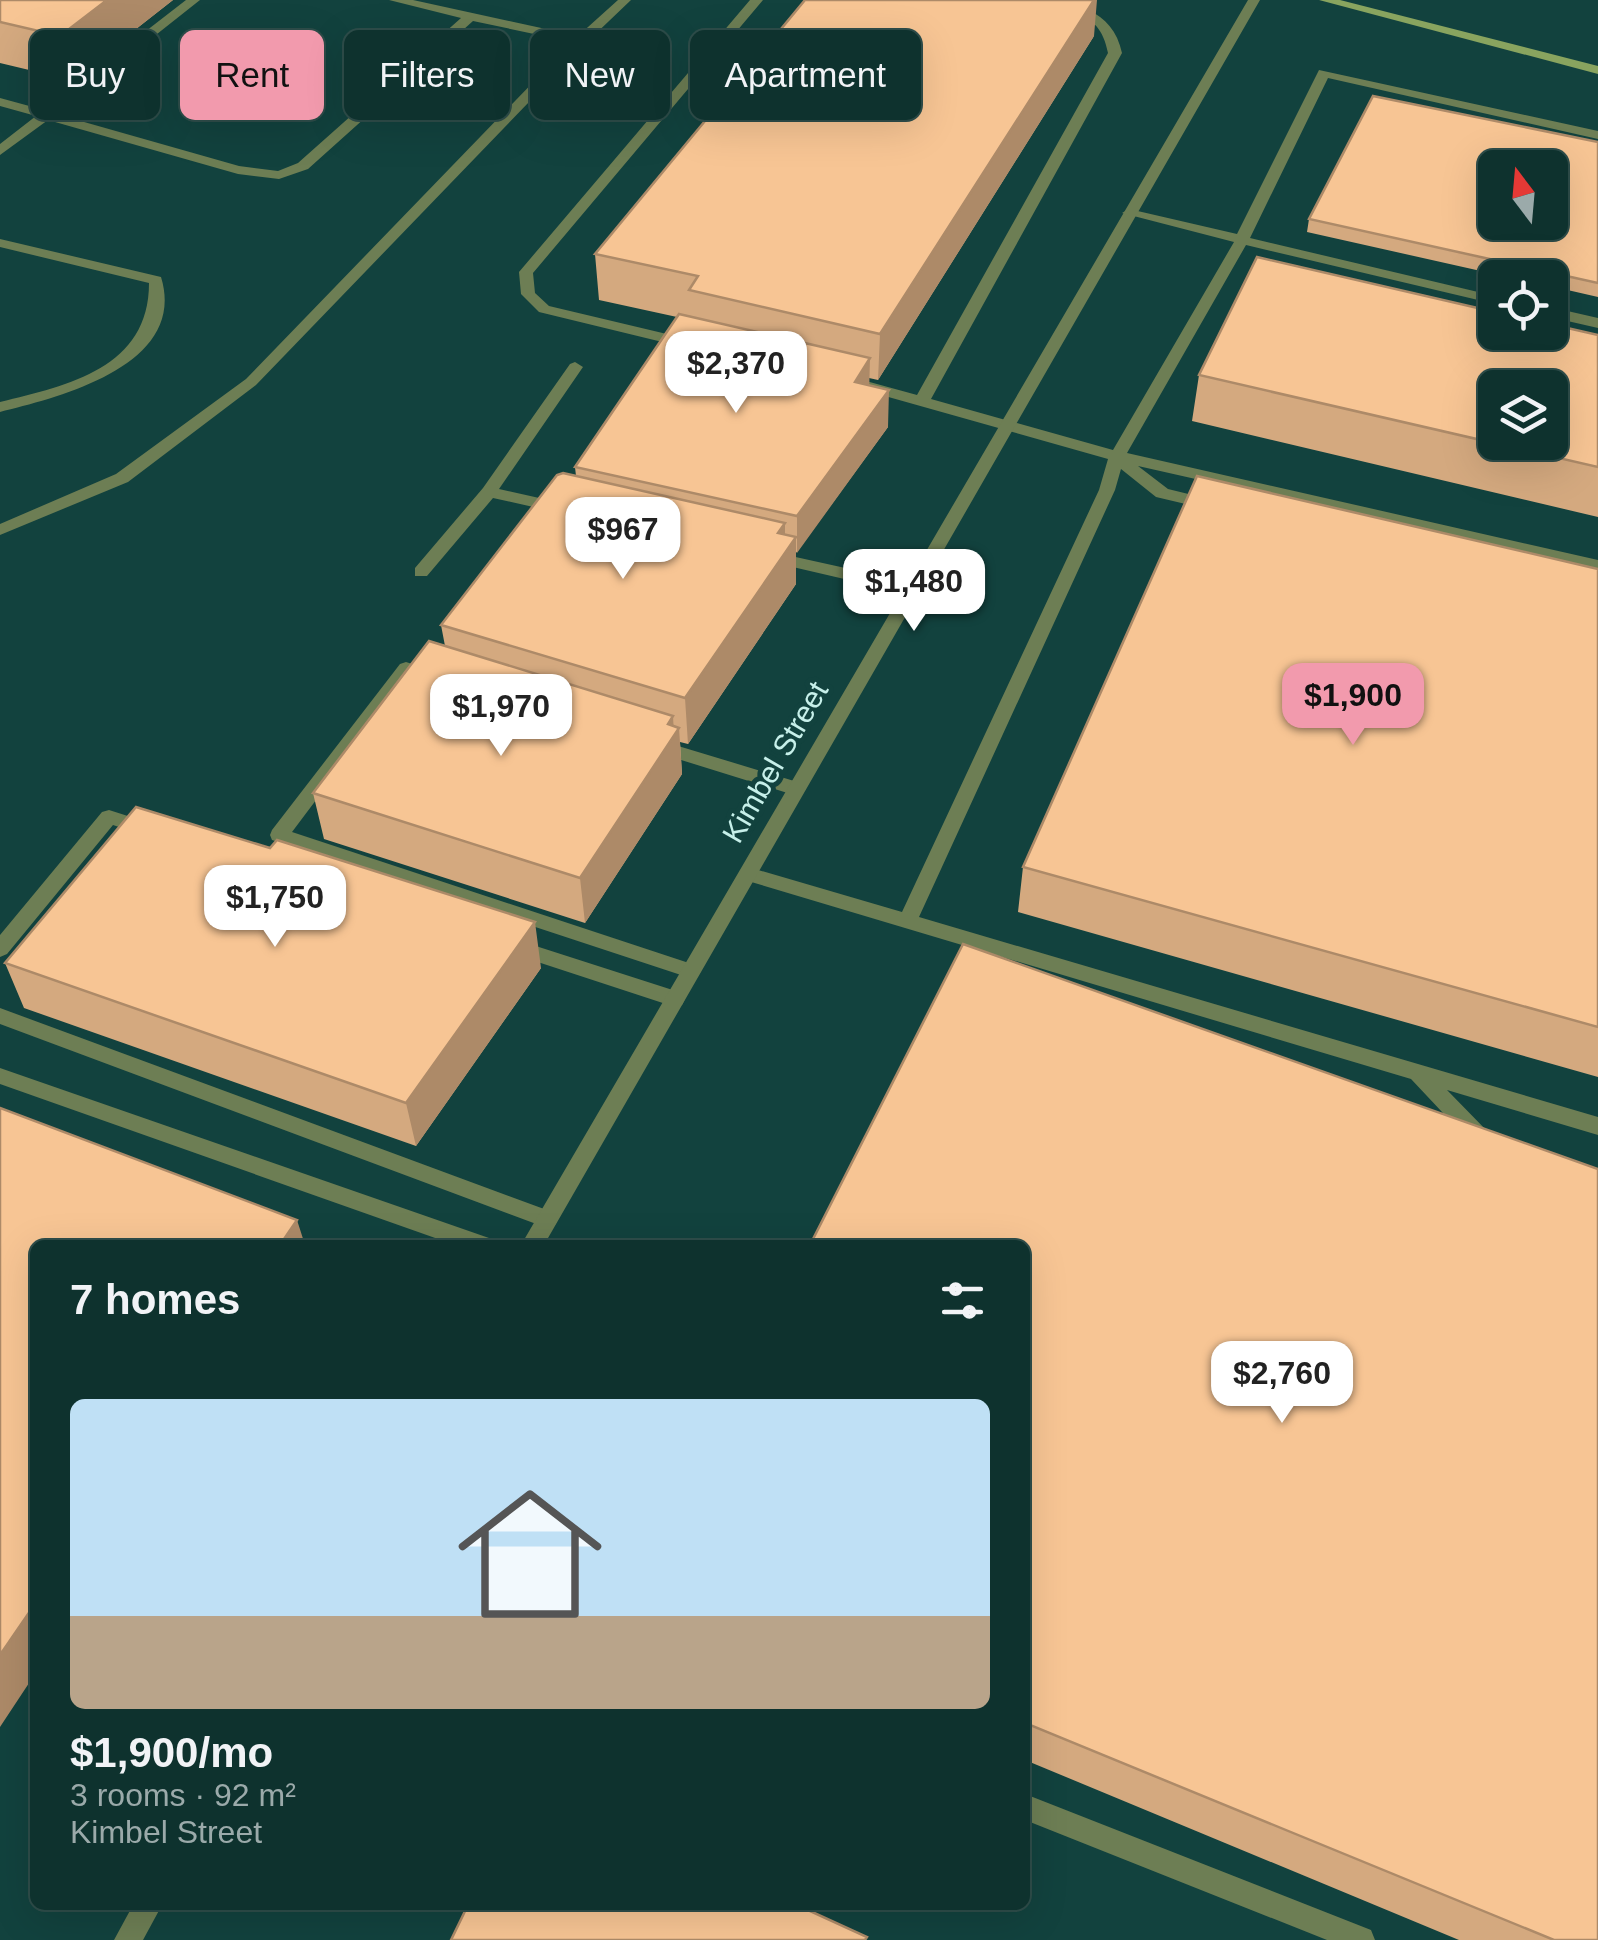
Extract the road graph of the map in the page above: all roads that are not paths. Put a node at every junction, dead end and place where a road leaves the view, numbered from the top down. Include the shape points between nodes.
1 (194, 0) edge
2 (394, 0) edge
3 (625, 0) edge
4 (757, 0) edge
5 (1038, 0) edge
6 (1254, 0) edge
7 (1325, 0) edge
8 (472, 15) junction
9 (155, 30) edge
10 (537, 30) edge
11 (592, 30) edge
12 (1598, 70) edge
13 (530, 93) edge
14 (0, 102) edge
15 (30, 110) edge
16 (38, 120) edge
17 (66, 120) edge
18 (1598, 135) edge
19 (0, 152) edge
20 (1129, 213) junction
21 (1242, 242) junction
22 (0, 243) edge
23 (1478, 296) edge
24 (1568, 316) edge
25 (1598, 324) edge
26 (696, 345) edge
27 (575, 367) dead end
28 (847, 381) edge
29 (923, 399) junction
30 (0, 407) edge
31 (1006, 424) junction
32 (1117, 456) junction
33 (490, 492) junction
34 (1238, 511) edge
35 (586, 514) edge
36 (0, 530) edge
37 (759, 553) edge
38 (1598, 565) edge
39 (421, 572) dead end
40 (913, 589) junction
41 (444, 679) edge
42 (629, 737) edge
43 (797, 789) junction
44 (166, 835) edge
45 (748, 874) junction
46 (906, 922) junction
47 (486, 938) edge
48 (0, 949) edge
49 (690, 972) junction
50 (675, 999) junction
51 (0, 1016) edge
52 (1418, 1073) junction
53 (0, 1076) edge
54 (1598, 1126) edge
55 (1496, 1145) edge
56 (547, 1219) junction
57 (468, 1240) edge
58 (535, 1240) edge
59 (1030, 1809) edge
60 (145, 1910) edge
61 (128, 1940) edge
62 (1361, 1940) edge

1 - 9 street
2 - 8 street
3 - 11 street
4 - 26 street via 526,272 528,294 544,309
5 - 29 street via 1088,12 1114,38 1116,54
6 - 20 street, Kimbel Street
7 - 12 main road
8 - 10 street
8 - 17 street via 293,172 238,170
13 - 36 street via 250,382 122,478
14 - 15 street
16 - 19 street
18 - 21 street via 1324,73
20 - 21 street
20 - 31 street, Kimbel Street
21 - 23 street
21 - 32 street
22 - 30 street via 156,280 160,306 148,335 112,370
24 - 25 street
27 - 33 street
28 - 29 street
29 - 31 street
31 - 32 street
31 - 40 street, Kimbel Street
32 - 34 street via 1162,493
32 - 38 street
32 - 46 street via 1108,490
33 - 35 street
33 - 39 street
37 - 40 street
40 - 43 street, Kimbel Street
41 - 49 street via 406,668 279,835
42 - 43 street
43 - 45 street, Kimbel Street
44 - 48 street via 109,817
45 - 46 street
45 - 49 street, Kimbel Street
46 - 52 street
47 - 50 street
49 - 50 street, Kimbel Street
50 - 56 street, Kimbel Street
51 - 56 street
52 - 54 street
52 - 55 street via 1480,1139
53 - 57 street
56 - 58 street, Kimbel Street
59 - 62 street
60 - 61 street

